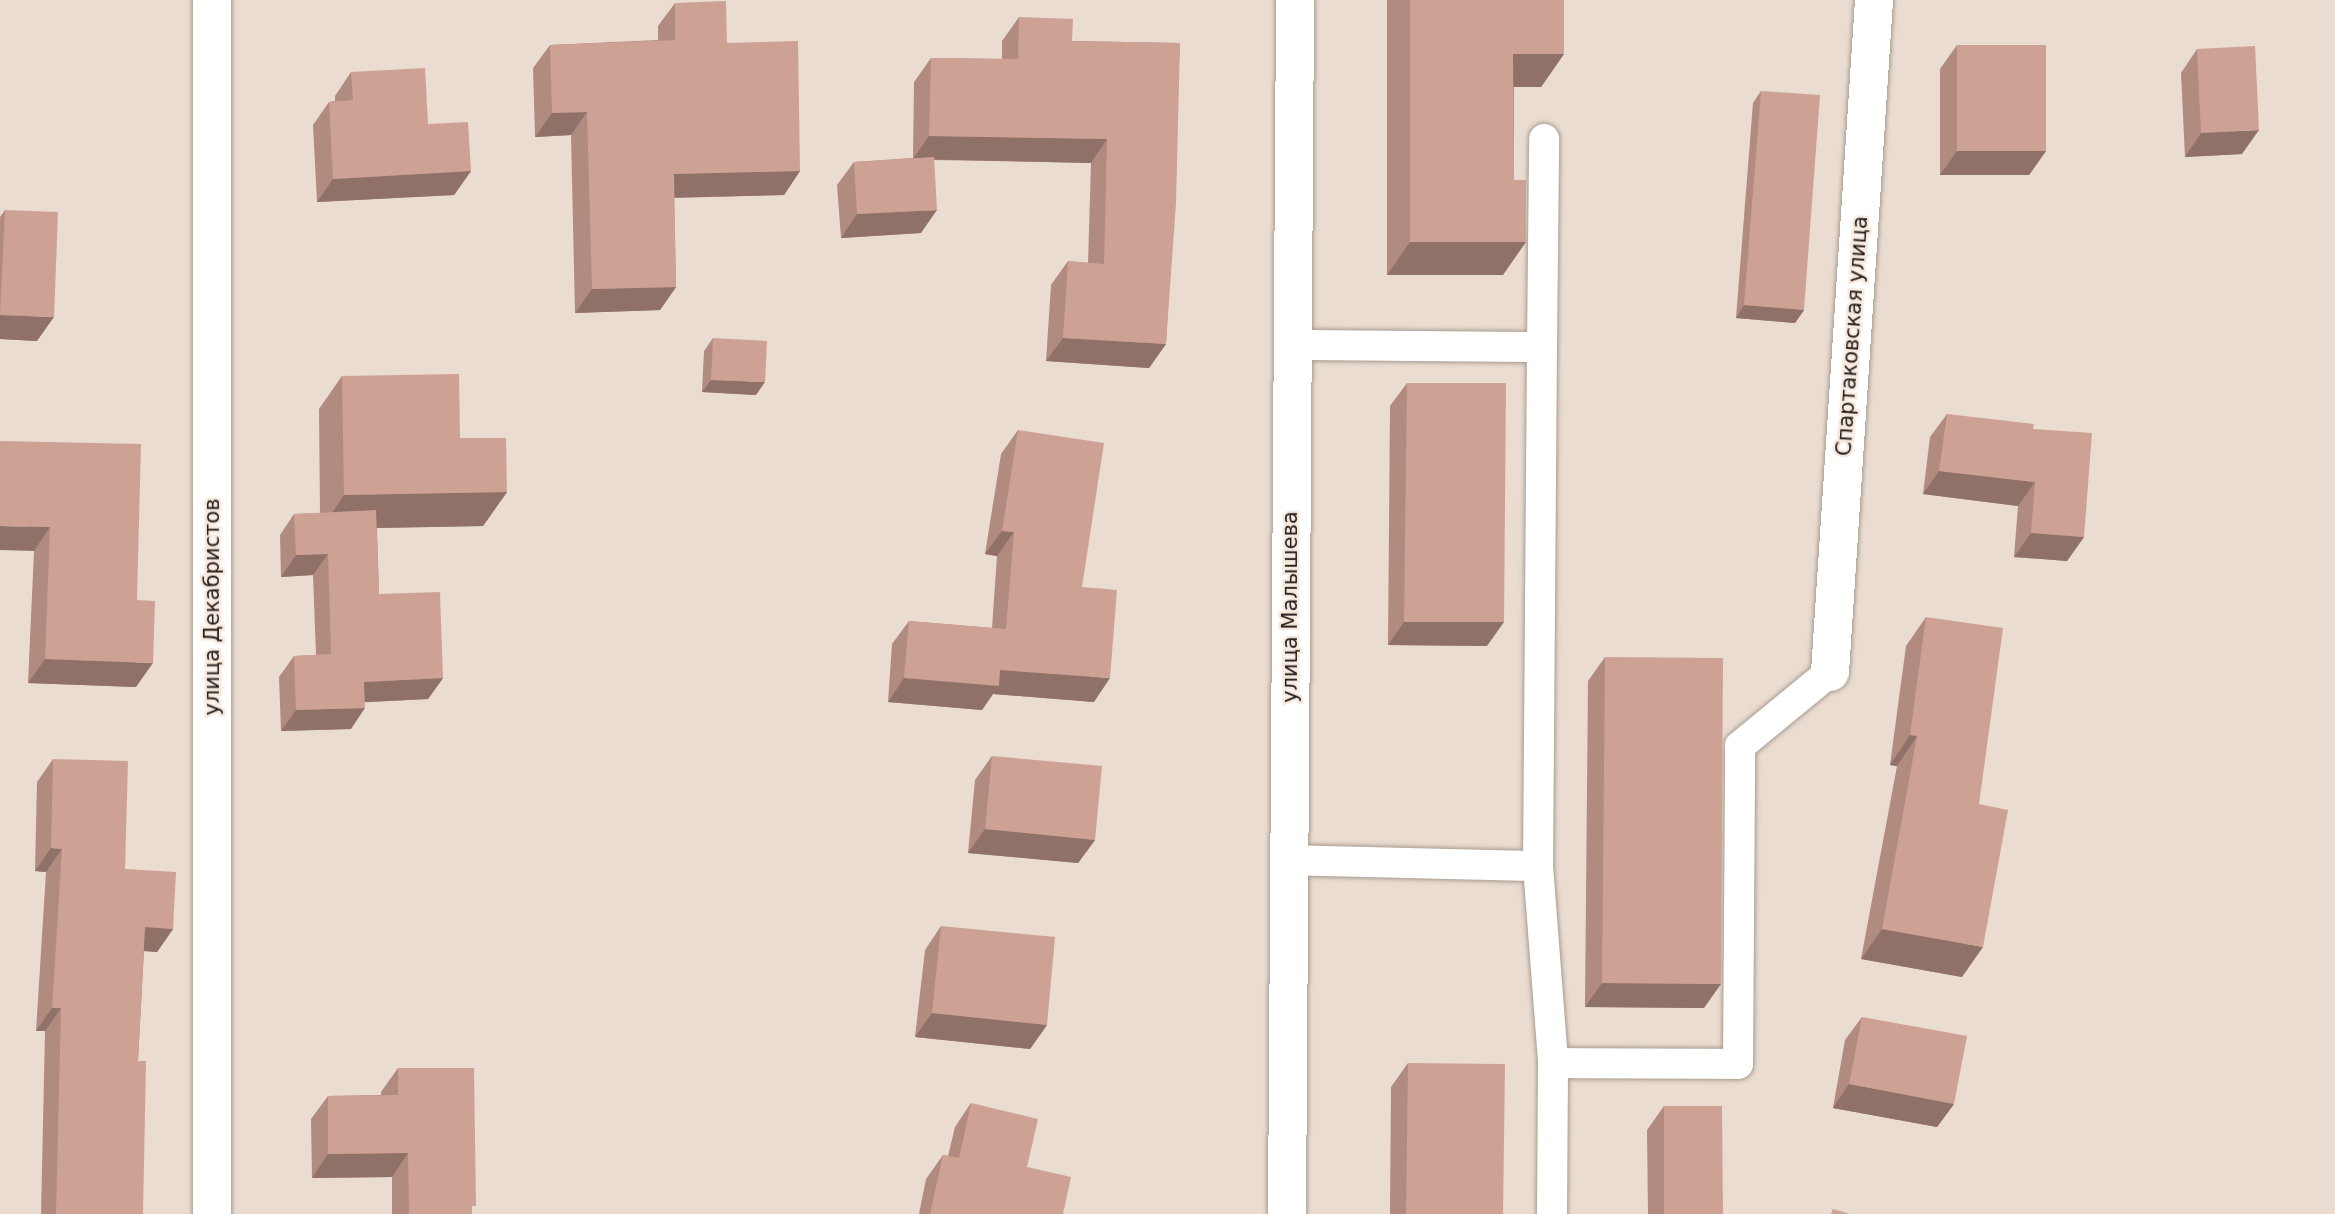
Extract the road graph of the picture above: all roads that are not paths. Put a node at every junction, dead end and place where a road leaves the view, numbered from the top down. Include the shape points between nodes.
1 (212, 0) edge
2 (1295, 0) edge
3 (1874, 0) edge
4 (1544, 139) dead end
5 (1292, 345) junction
6 (1542, 347) junction
7 (1830, 672) joint
8 (1288, 860) junction
9 (1538, 866) junction
10 (1553, 1063) junction
11 (212, 1214) edge
12 (1287, 1214) edge
13 (1552, 1214) edge

1 - 11 street, улица Декабристов
2 - 5 street, улица Малышева
3 - 7 street, Спартаковская улица
4 - 6 lane
5 - 6 lane
5 - 8 street, улица Малышева
6 - 9 lane
7 - 10 lane via 1740,746 1738,1064
8 - 9 lane
8 - 12 street, улица Малышева
9 - 10 lane
10 - 13 lane

